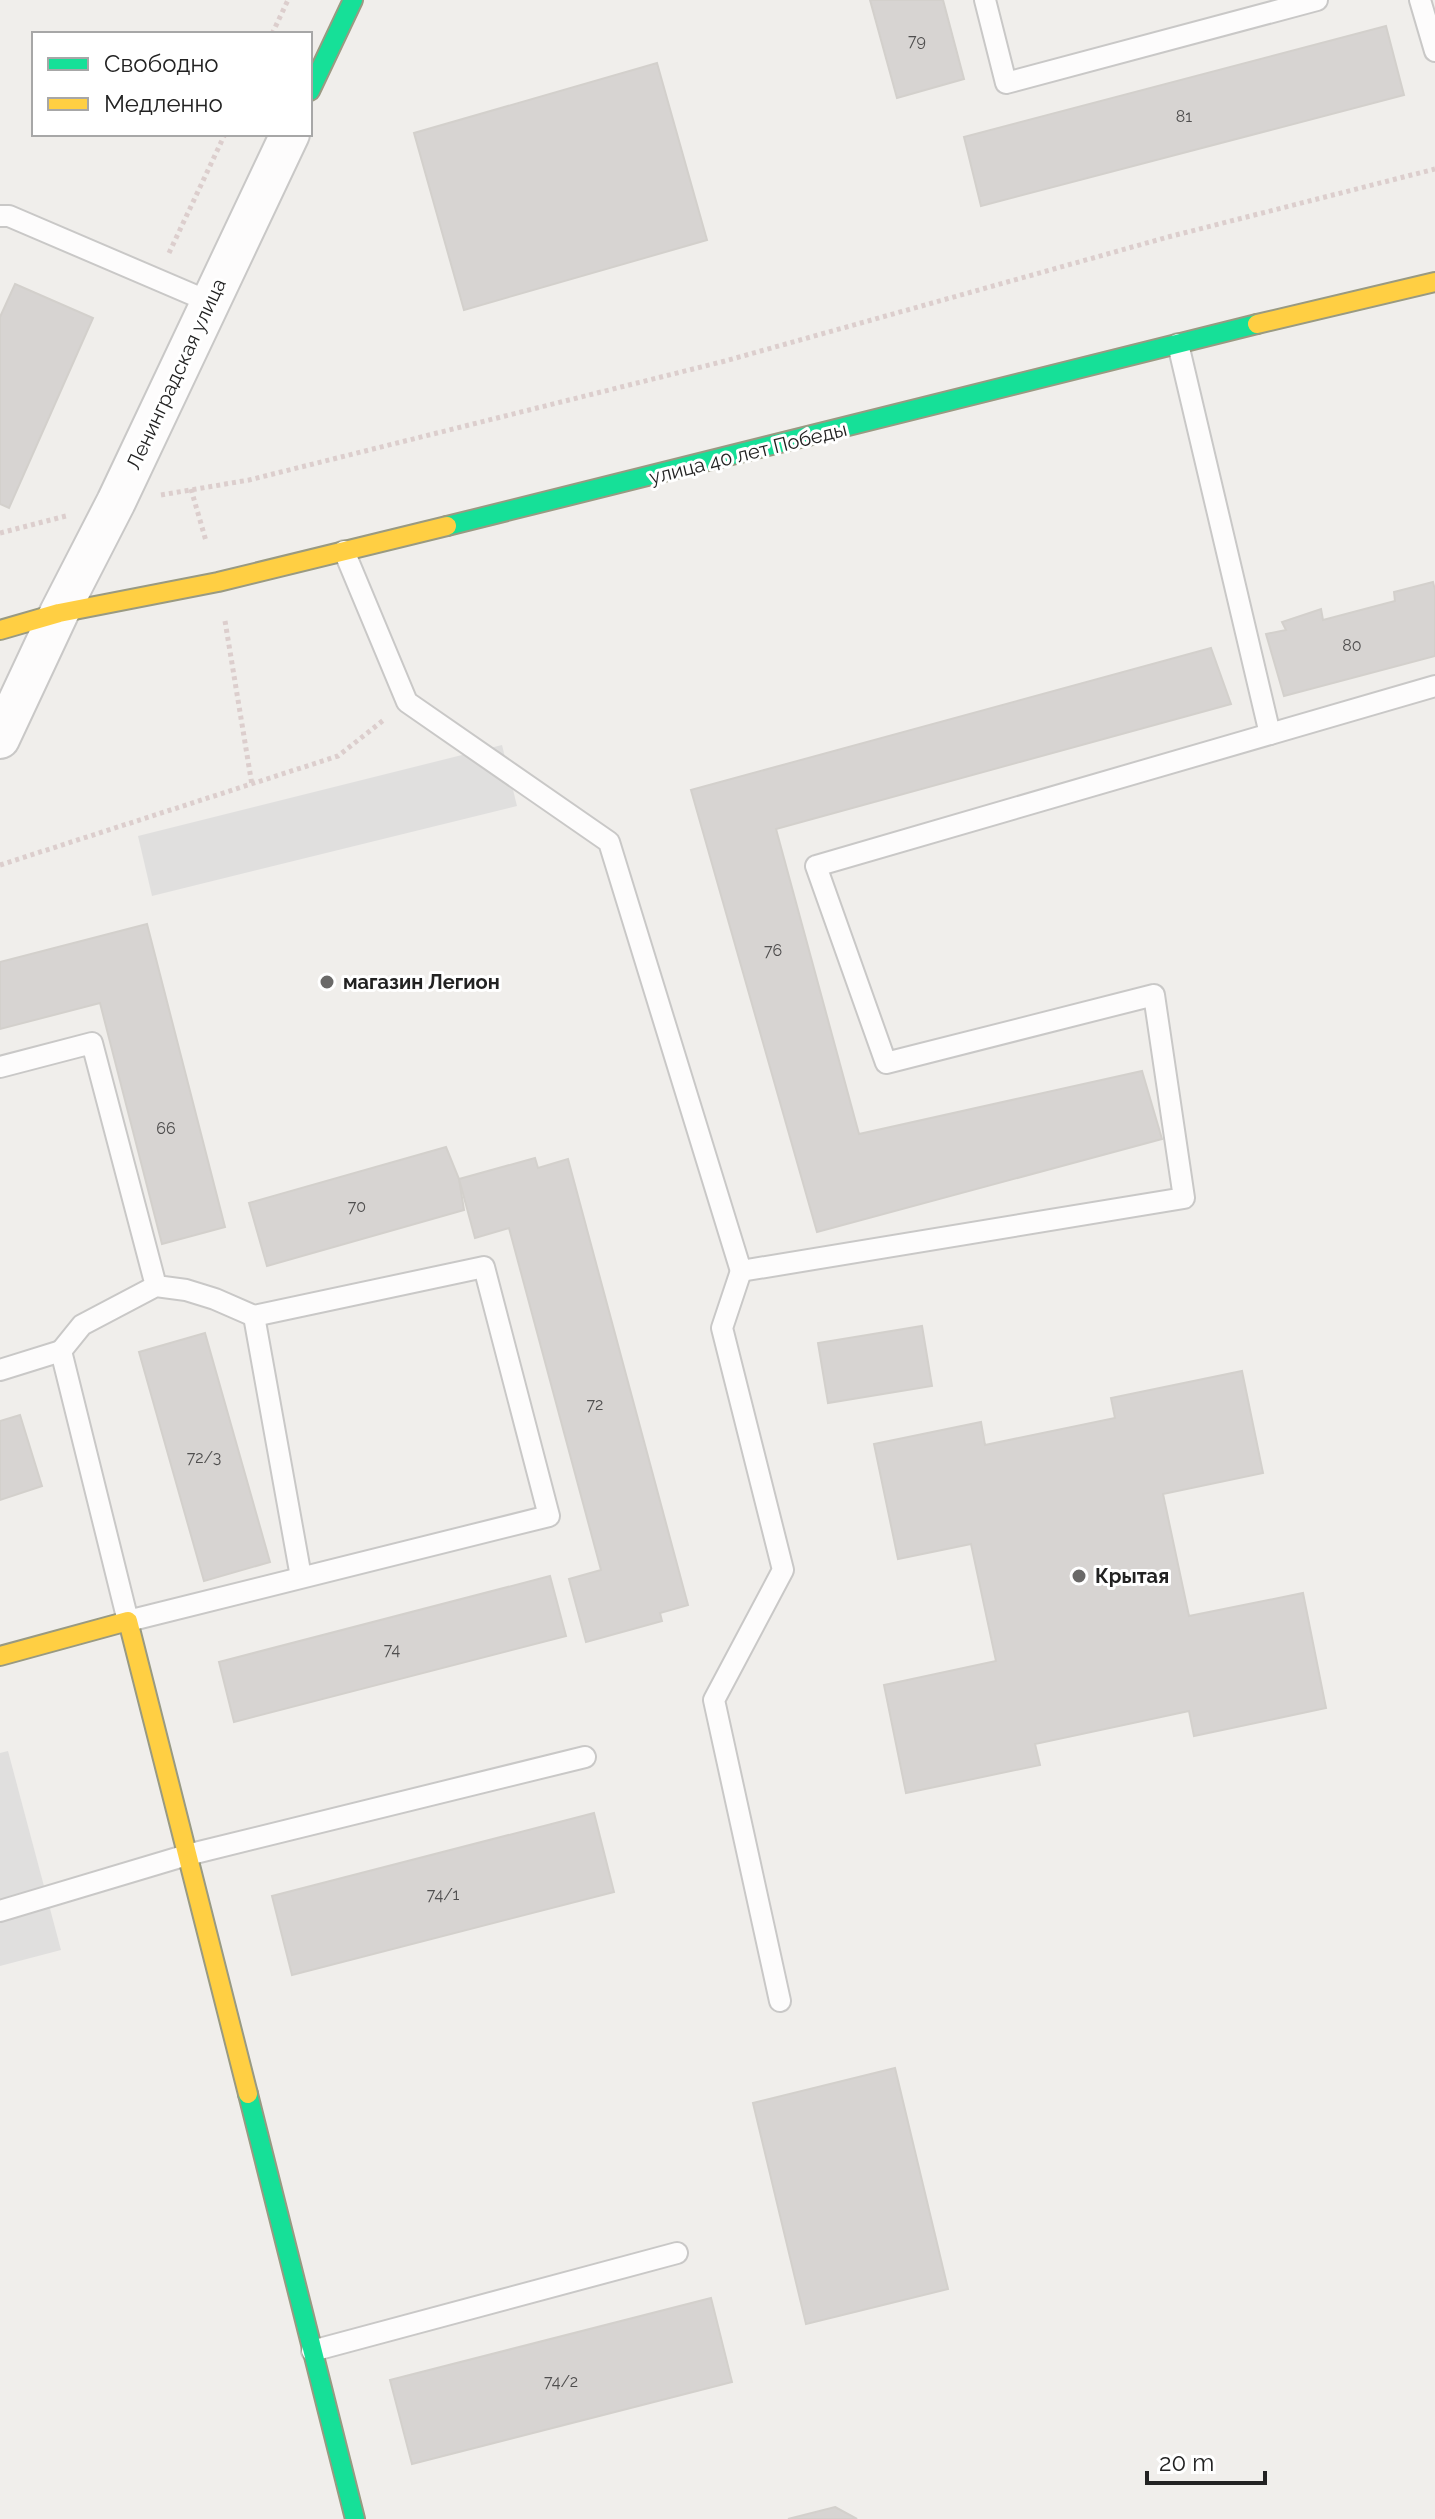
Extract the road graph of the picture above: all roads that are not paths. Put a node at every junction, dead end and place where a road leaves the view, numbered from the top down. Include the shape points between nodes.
1 (353, 0) edge
2 (985, 0) edge
3 (1317, 0) edge
4 (1420, 0) edge
5 (1435, 51) edge
6 (312, 87) edge
7 (289, 136) edge
8 (0, 216) edge
9 (1435, 282) edge
10 (210, 302) junction
11 (1178, 344) junction
12 (344, 551) junction
13 (59, 613) junction
14 (0, 630) edge
15 (1435, 686) edge
16 (1270, 734) junction
17 (0, 739) edge
18 (0, 1067) edge
19 (741, 1271) junction
20 (156, 1286) junction
21 (254, 1316) junction
22 (61, 1351) junction
23 (0, 1370) edge
24 (301, 1577) junction
25 (128, 1621) junction
26 (0, 1656) edge
27 (585, 1757) dead end
28 (187, 1855) junction
29 (0, 1911) edge
30 (780, 2001) dead end
31 (677, 2253) dead end
32 (312, 2351) junction
33 (355, 2519) edge

1 - 6 street
2 - 3 lane via 1006,83
4 - 5 lane
7 - 10 street, Ленинградская улица
8 - 10 lane
9 - 11 street, улица 40 лет Победы
10 - 13 street, Ленинградская улица
11 - 12 street, улица 40 лет Победы
11 - 16 lane
12 - 13 street, улица 40 лет Победы
12 - 19 lane via 407,702 609,842
13 - 14 street, улица 40 лет Победы
13 - 17 street
15 - 16 lane
16 - 19 lane via 816,866 886,1063 1154,995 1184,1198
18 - 20 lane via 92,1043
19 - 30 lane via 722,1328 783,1570 714,1700
20 - 21 lane via 186,1290
20 - 22 lane via 82,1325
21 - 24 lane
21 - 24 lane via 484,1267 549,1516
22 - 23 lane
22 - 25 lane
24 - 25 lane
25 - 26 street
25 - 28 street
27 - 28 lane
28 - 29 lane
28 - 32 street
31 - 32 lane
32 - 33 street

